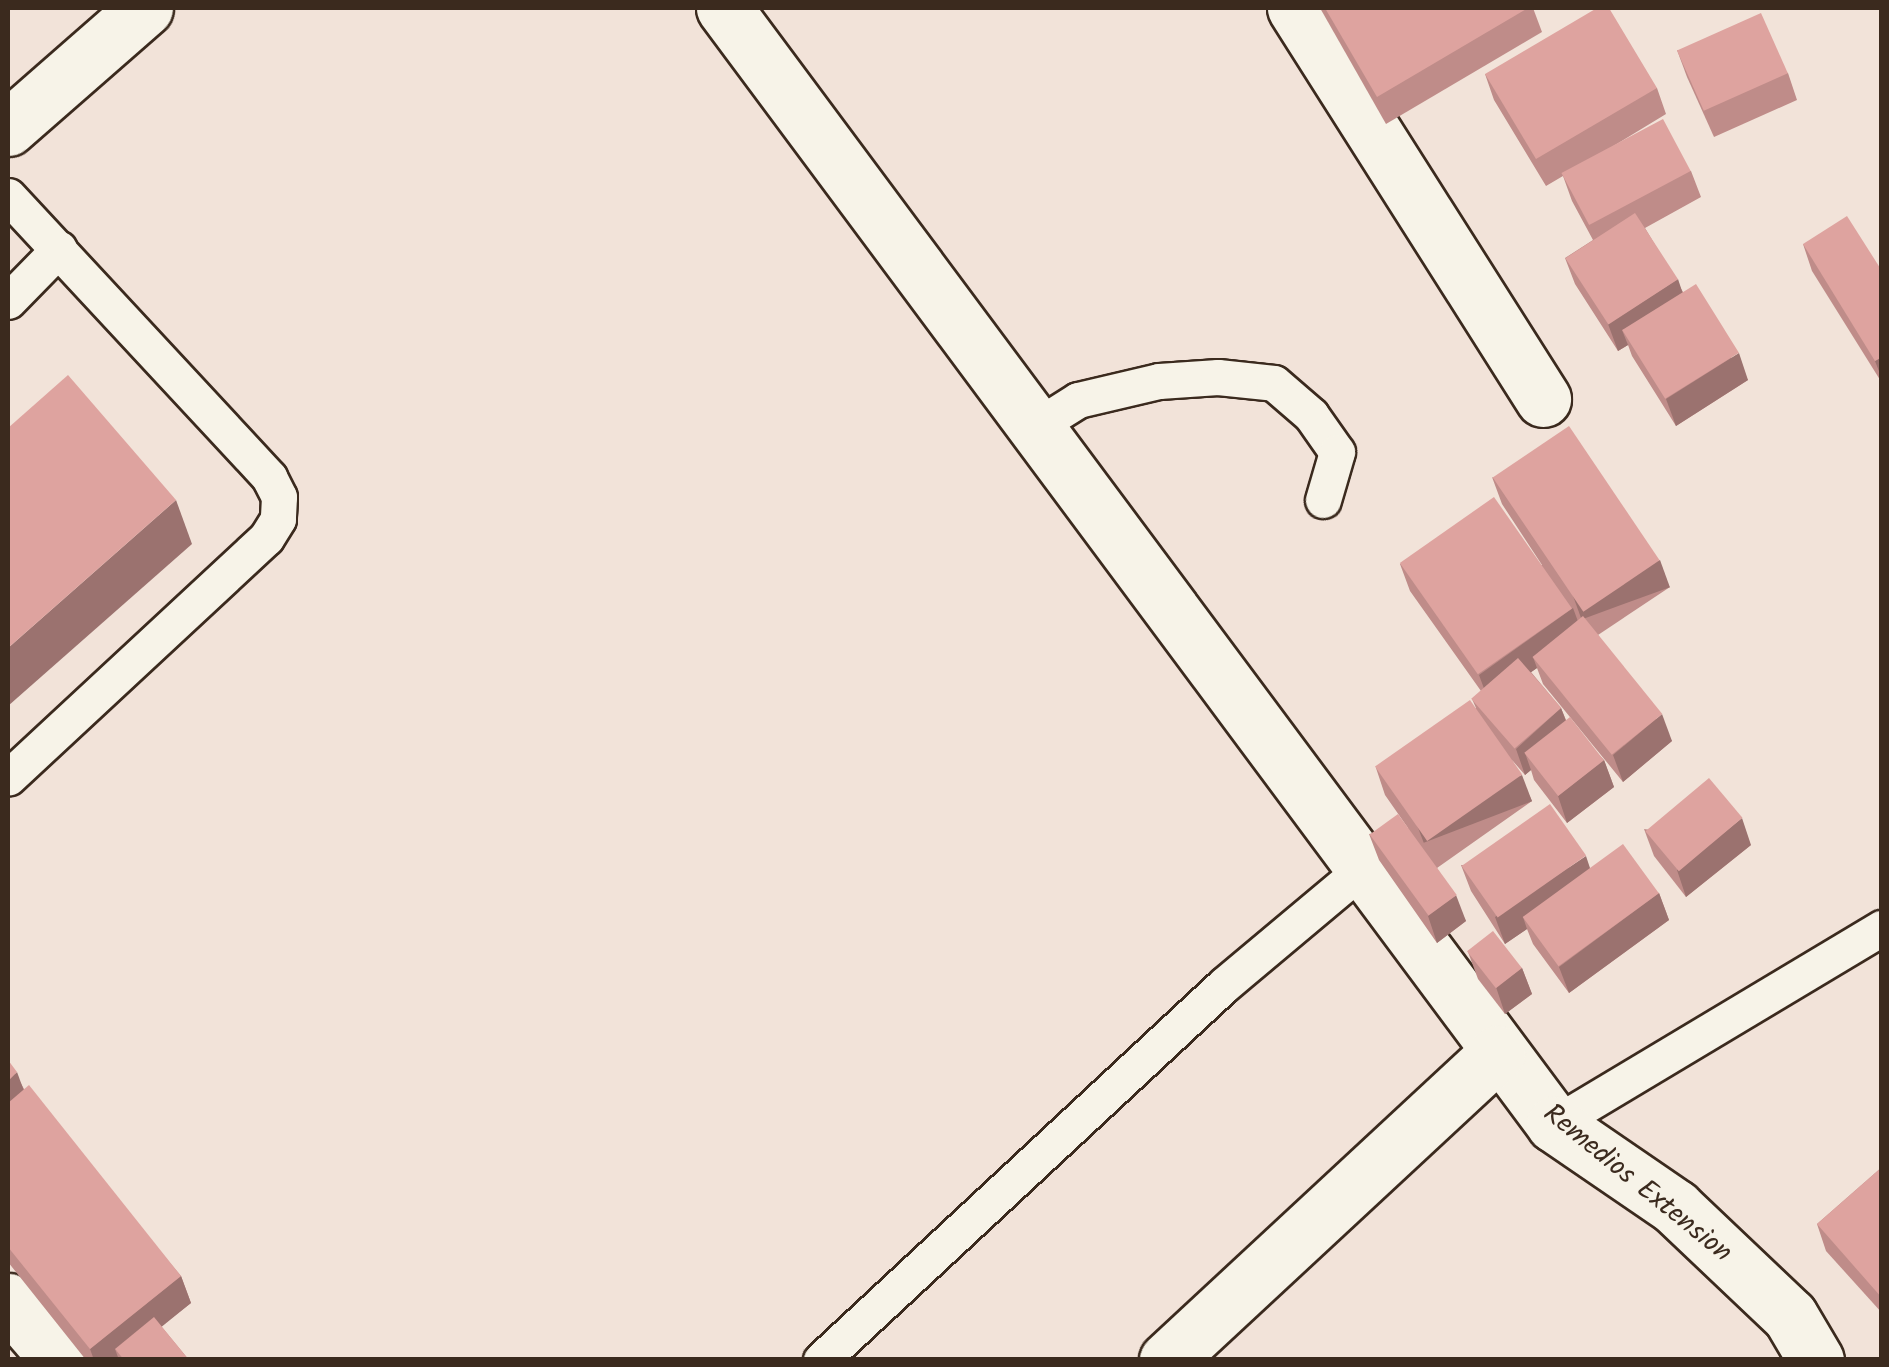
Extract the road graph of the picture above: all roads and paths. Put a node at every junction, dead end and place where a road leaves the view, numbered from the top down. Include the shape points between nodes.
1 (145, 8) edge
2 (724, 8) edge
3 (1295, 8) edge
4 (8, 128) edge
5 (8, 196) edge
6 (59, 250) junction
7 (8, 301) edge
8 (1543, 399) dead end
9 (1035, 427) junction
10 (1322, 500) dead end
11 (8, 778) edge
12 (1362, 870) junction
13 (1882, 928) edge
14 (1497, 1053) junction
15 (1554, 1124) junction
16 (8, 1301) edge
17 (60, 1360) edge
18 (822, 1360) edge
19 (1167, 1360) edge
20 (1816, 1360) edge

1 - 4 street
2 - 9 street, Remedios Extension
3 - 8 street
5 - 6 lane
6 - 7 lane
6 - 11 lane via 269,476 279,496 278,519 266,538
9 - 10 lane via 1078,400 1160,381 1218,376 1274,382 1311,414 1337,452
9 - 12 street, Remedios Extension
12 - 14 street, Remedios Extension
12 - 18 lane via 1224,985
13 - 15 lane
14 - 15 street, Remedios Extension
14 - 19 street
15 - 20 street, Remedios Extension via 1675,1208 1790,1316
16 - 17 street

